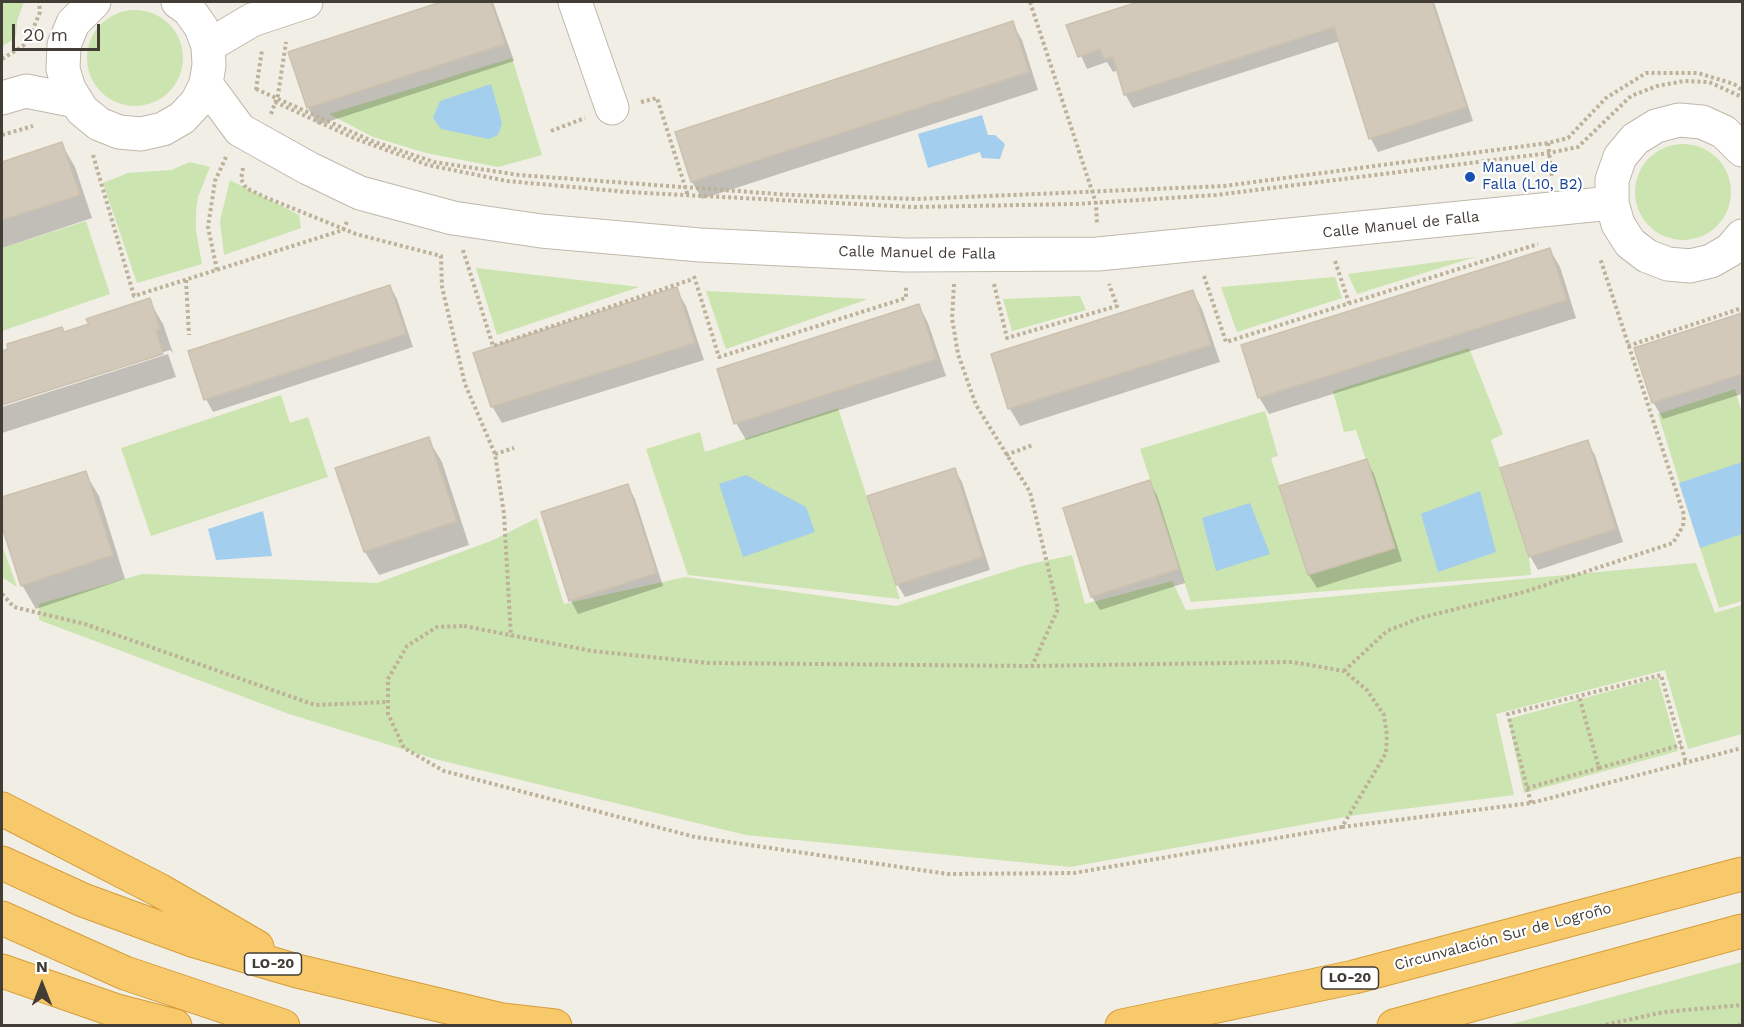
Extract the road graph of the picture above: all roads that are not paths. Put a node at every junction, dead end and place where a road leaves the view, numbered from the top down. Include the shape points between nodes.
1 (575, 2) edge
2 (183, 6) edge
3 (274, 12) edge
4 (75, 19) edge
5 (208, 46) junction
6 (206, 84) junction
7 (14, 94) edge
8 (76, 101) junction
9 (612, 108) dead end
10 (182, 118) junction
11 (243, 133) junction
12 (1743, 150) edge
13 (1584, 206) junction
14 (1743, 236) edge
15 (2, 809) edge
16 (2, 862) edge
17 (1743, 874) edge
18 (2, 918) edge
19 (1743, 931) edge
20 (2, 971) edge
21 (297, 971) junction
22 (175, 1026) edge
23 (283, 1026) edge
24 (555, 1026) edge
25 (1122, 1026) edge
26 (1394, 1026) edge

1 - 9 street
2 - 3 street
2 - 5 street via 201,27
3 - 5 street
4 - 7 street
4 - 8 street via 63,69
5 - 6 street
6 - 10 street via 197,102
6 - 11 street, Calle Manuel de Falla
7 - 8 street
8 - 10 street via 99,124 119,132 141,134 163,129
10 - 11 street, Calle Manuel de Falla
11 - 13 street, Calle Manuel de Falla via 360,193 453,218 699,246 905,255 1098,254
12 - 13 street via 1724,132 1702,122 1679,120 1656,126 1635,139 1620,158 1612,180
13 - 14 street via 1618,224 1630,243 1647,256 1668,264 1690,266 1711,261 1730,250
15 - 21 highway via 159,890
16 - 21 highway, LO-20 via 83,900
17 - 25 highway, Circunvalación Sur de Logroño / LO-20 via 1354,977
18 - 23 highway via 125,973
19 - 26 highway
20 - 22 highway
21 - 24 highway, LO-20 via 502,1020

